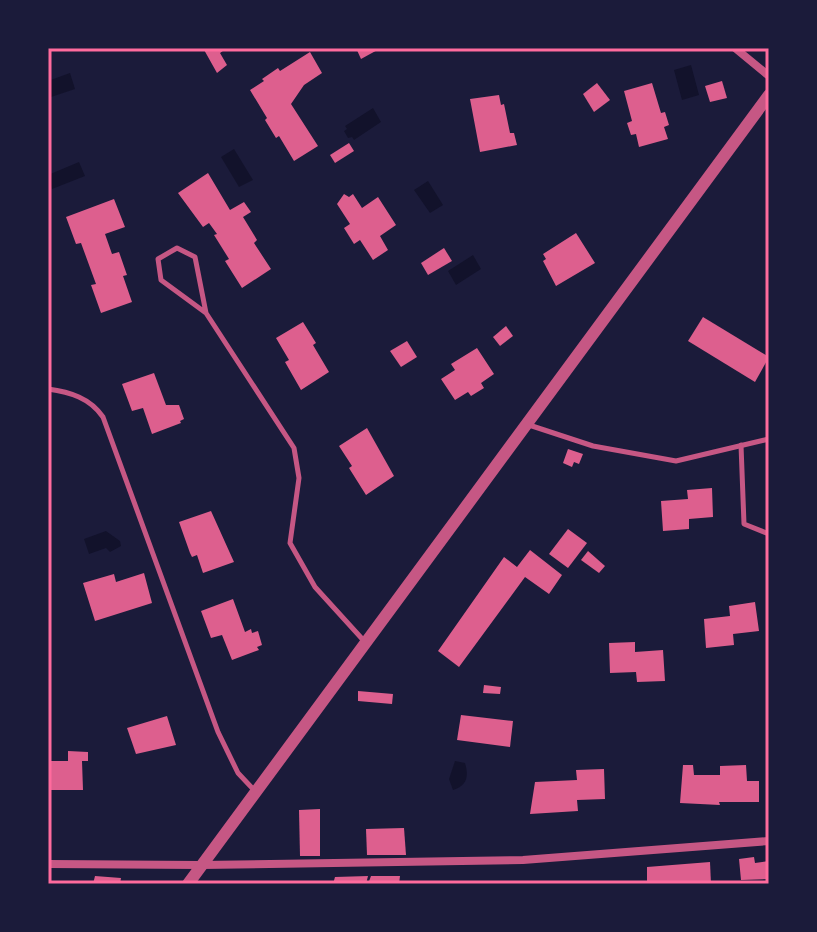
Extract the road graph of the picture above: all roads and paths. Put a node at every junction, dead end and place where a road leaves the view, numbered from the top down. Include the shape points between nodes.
1 (735, 48) edge
2 (769, 76) edge
3 (769, 95) edge
4 (206, 313) junction
5 (48, 389) edge
6 (526, 424) junction
7 (769, 439) edge
8 (741, 445) junction
9 (769, 534) edge
10 (365, 642) junction
11 (255, 791) junction
12 (769, 841) edge
13 (48, 864) edge
14 (201, 865) junction
15 (188, 884) edge

1 - 2 street
3 - 6 street
4 - 4 lane via 195,257 177,248 158,259 161,280
4 - 10 lane via 294,448 299,478 290,543 315,587
5 - 11 lane via 95,405 103,417 218,732 238,773
6 - 8 lane via 593,446 676,461
6 - 10 street
7 - 8 lane
8 - 9 lane via 744,524
10 - 11 street
11 - 14 street
12 - 14 street via 523,860
13 - 14 street
14 - 15 street

